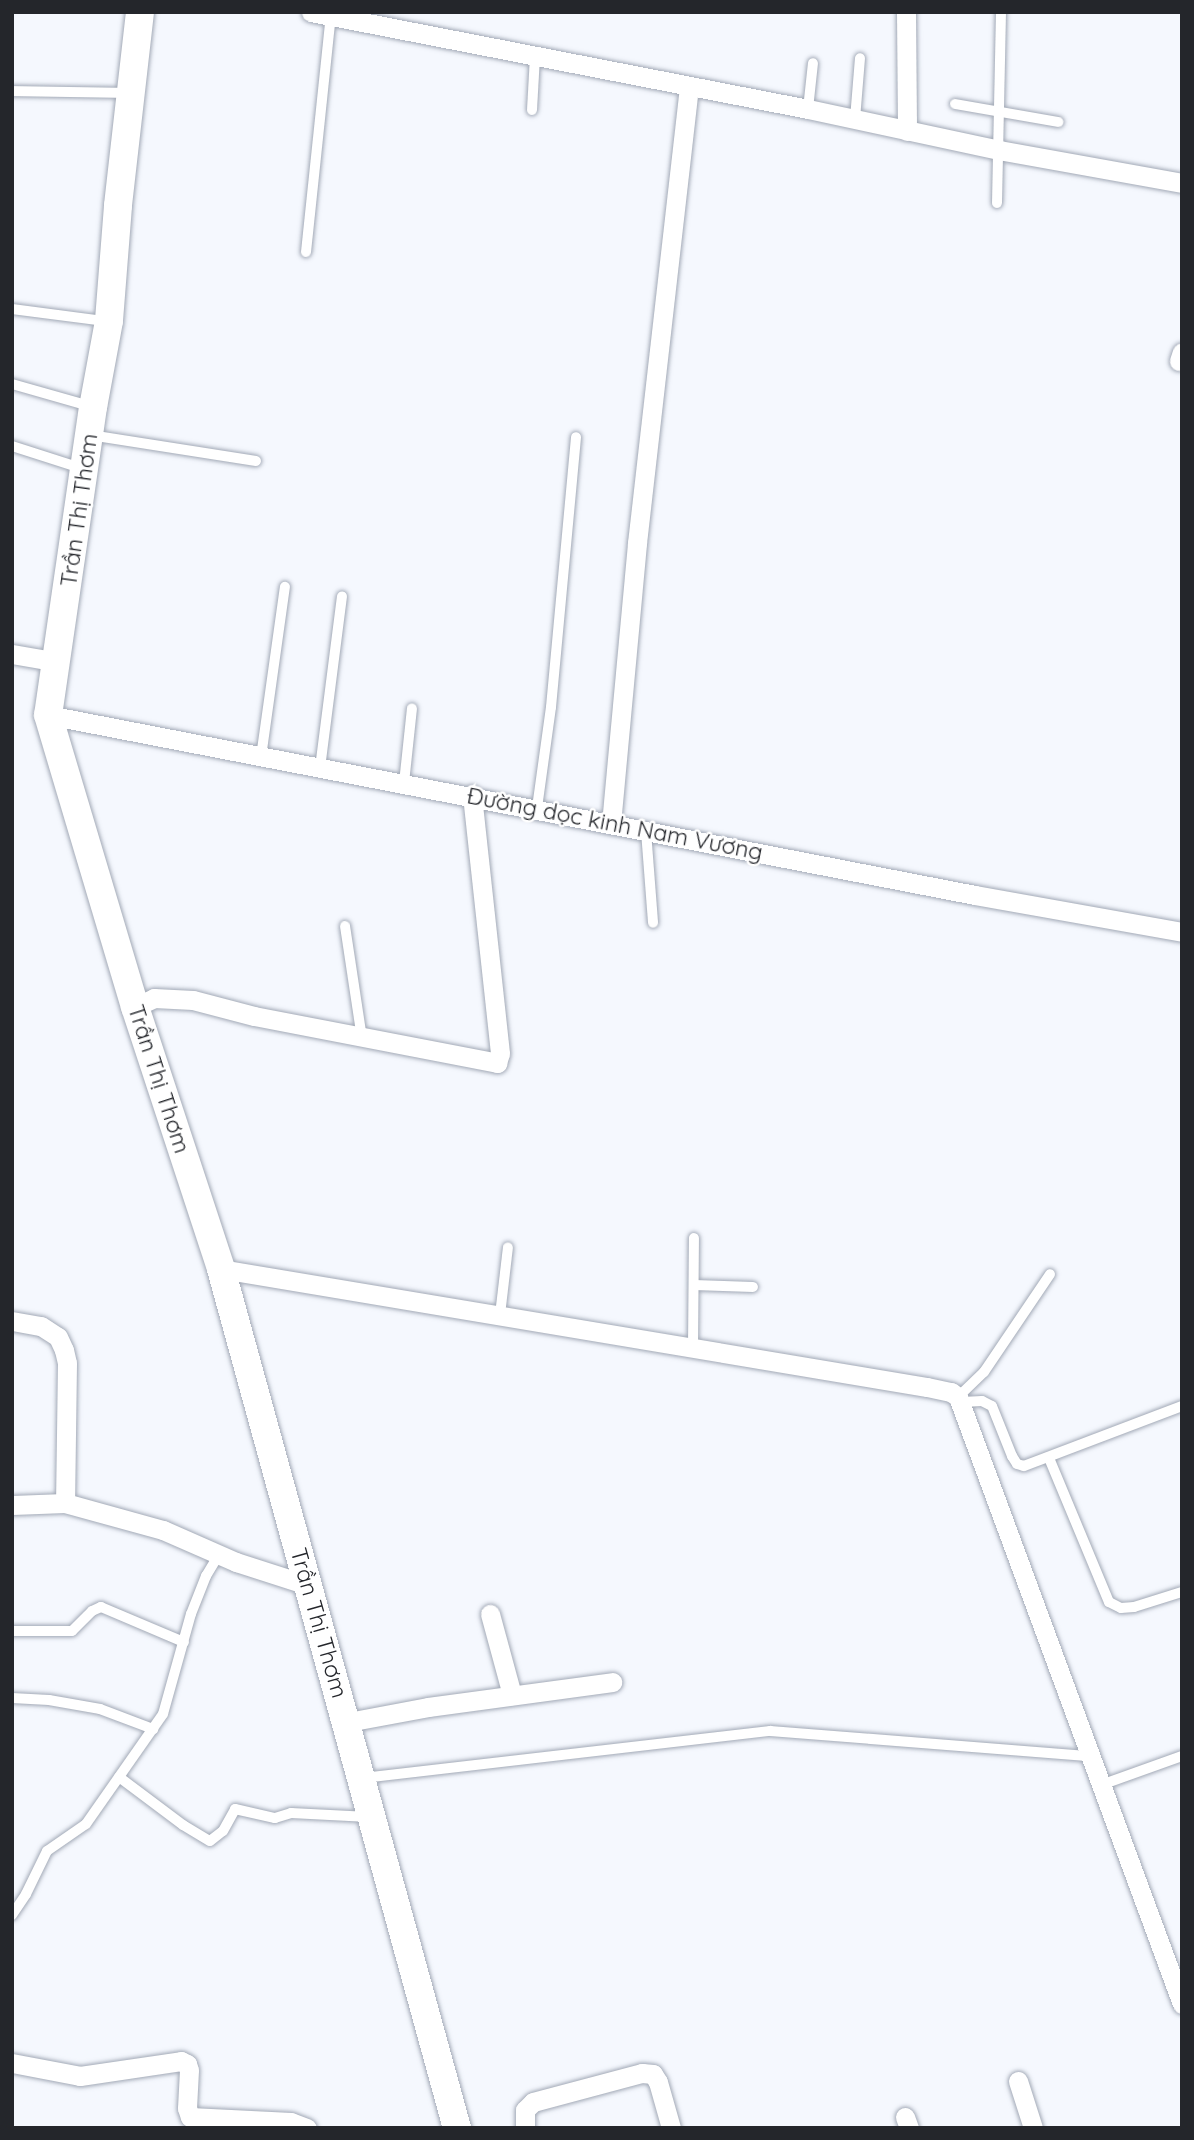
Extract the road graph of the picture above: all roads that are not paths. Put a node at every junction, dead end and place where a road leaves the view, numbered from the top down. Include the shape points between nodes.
1 (140, 12) edge
2 (311, 12) edge
3 (906, 12) edge
4 (1001, 12) edge
5 (331, 16) junction
6 (535, 56) junction
7 (860, 58) dead end
8 (813, 63) dead end
9 (689, 88) junction
10 (12, 91) edge
11 (131, 93) junction
12 (955, 104) dead end
13 (808, 109) junction
14 (532, 110) dead end
15 (999, 111) junction
16 (855, 119) junction
17 (1058, 122) dead end
18 (907, 131) junction
19 (999, 150) junction
20 (1182, 183) edge
21 (997, 203) dead end
22 (306, 252) dead end
23 (12, 309) edge
24 (109, 321) junction
25 (12, 384) edge
26 (93, 407) junction
27 (89, 435) junction
28 (576, 437) dead end
29 (12, 446) edge
30 (256, 461) dead end
31 (85, 470) junction
32 (285, 587) dead end
33 (342, 596) dead end
34 (12, 654) edge
35 (58, 662) junction
36 (412, 708) dead end
37 (48, 715) junction
38 (261, 757) junction
39 (320, 768) junction
40 (404, 783) junction
41 (472, 795) junction
42 (537, 808) junction
43 (611, 824) junction
44 (646, 831) junction
45 (653, 923) dead end
46 (345, 926) dead end
47 (1182, 932) edge
48 (135, 1007) junction
49 (363, 1038) junction
50 (694, 1238) dead end
51 (508, 1247) dead end
52 (221, 1269) junction
53 (1050, 1275) dead end
54 (694, 1284) junction
55 (753, 1287) dead end
56 (500, 1315) junction
57 (12, 1321) edge
58 (693, 1348) junction
59 (960, 1399) junction
60 (1182, 1406) edge
61 (1049, 1458) junction
62 (65, 1503) junction
63 (12, 1505) edge
64 (219, 1555) junction
65 (307, 1585) junction
66 (1182, 1592) edge
67 (490, 1614) dead end
68 (12, 1631) edge
69 (184, 1642) junction
70 (612, 1682) dead end
71 (512, 1695) junction
72 (12, 1698) edge
73 (348, 1721) junction
74 (153, 1729) junction
75 (1090, 1756) junction
76 (1182, 1756) edge
77 (119, 1777) junction
78 (363, 1778) junction
79 (1101, 1785) junction
80 (373, 1817) junction
81 (12, 1915) edge
82 (1182, 2004) edge
83 (12, 2063) edge
84 (1018, 2081) dead end
85 (307, 2128) edge
86 (457, 2128) edge
87 (525, 2128) edge
88 (671, 2128) edge
89 (1034, 2128) edge

1 - 11 street, Trần Thị Thơm
2 - 5 street
3 - 18 street
4 - 15 lane
5 - 6 street
5 - 22 lane
6 - 9 street
6 - 14 lane
7 - 16 lane
8 - 13 lane
9 - 13 street
9 - 43 street via 637,543
10 - 11 lane
11 - 24 street, Trần Thị Thơm
12 - 15 lane
13 - 16 street
15 - 17 lane
15 - 19 lane
16 - 18 street
18 - 19 street
19 - 20 street
19 - 21 lane
23 - 24 lane
24 - 26 street, Trần Thị Thơm
25 - 26 lane
26 - 27 street, Trần Thị Thơm
27 - 30 lane
27 - 31 street, Trần Thị Thơm
28 - 42 lane
29 - 31 lane
31 - 35 street, Trần Thị Thơm
32 - 38 lane
33 - 39 lane
34 - 35 street
35 - 37 street, Trần Thị Thơm
36 - 40 lane
37 - 38 street, Đường dọc kinh Nam Vương
37 - 48 street, Trần Thị Thơm
38 - 39 street, Đường dọc kinh Nam Vương
39 - 40 street, Đường dọc kinh Nam Vương
40 - 41 street, Đường dọc kinh Nam Vương
41 - 42 street, Đường dọc kinh Nam Vương
41 - 49 street via 499,1060 490,1064
42 - 43 street, Đường dọc kinh Nam Vương
43 - 44 street, Đường dọc kinh Nam Vương
44 - 45 lane
44 - 47 street, Đường dọc kinh Nam Vương
46 - 49 lane
48 - 49 street via 154,998 192,1000
48 - 52 street, Trần Thị Thơm
50 - 54 lane
51 - 56 lane
52 - 56 street
52 - 65 street, Trần Thị Thơm
53 - 59 lane via 984,1372
54 - 55 lane
54 - 58 lane
56 - 58 street
57 - 62 street via 41,1326 58,1337 64,1350
58 - 59 street via 927,1387 951,1392
59 - 61 lane via 992,1406 1017,1464
59 - 75 street
60 - 61 lane
61 - 66 lane via 1109,1602 1121,1608 1134,1607
62 - 63 street
62 - 64 street via 163,1530
64 - 65 street
64 - 69 lane via 206,1576
65 - 73 street, Trần Thị Thơm
67 - 71 street
68 - 69 lane via 72,1632 101,1607
69 - 74 lane via 170,1695
70 - 71 street
71 - 73 street
72 - 74 lane via 100,1709
73 - 78 street, Trần Thị Thơm
74 - 77 lane
75 - 78 lane via 769,1731
75 - 79 street
76 - 79 lane
77 - 80 lane via 210,1841 223,1831 235,1809 275,1818 291,1813
77 - 81 lane via 81,1829 47,1851
78 - 80 street, Trần Thị Thơm
79 - 82 street
80 - 86 street, Trần Thị Thơm
83 - 85 street via 80,2076 181,2061 189,2070 190,2117 292,2122
84 - 89 street
87 - 88 street via 525,2110 533,2102 642,2073 653,2074 658,2082

